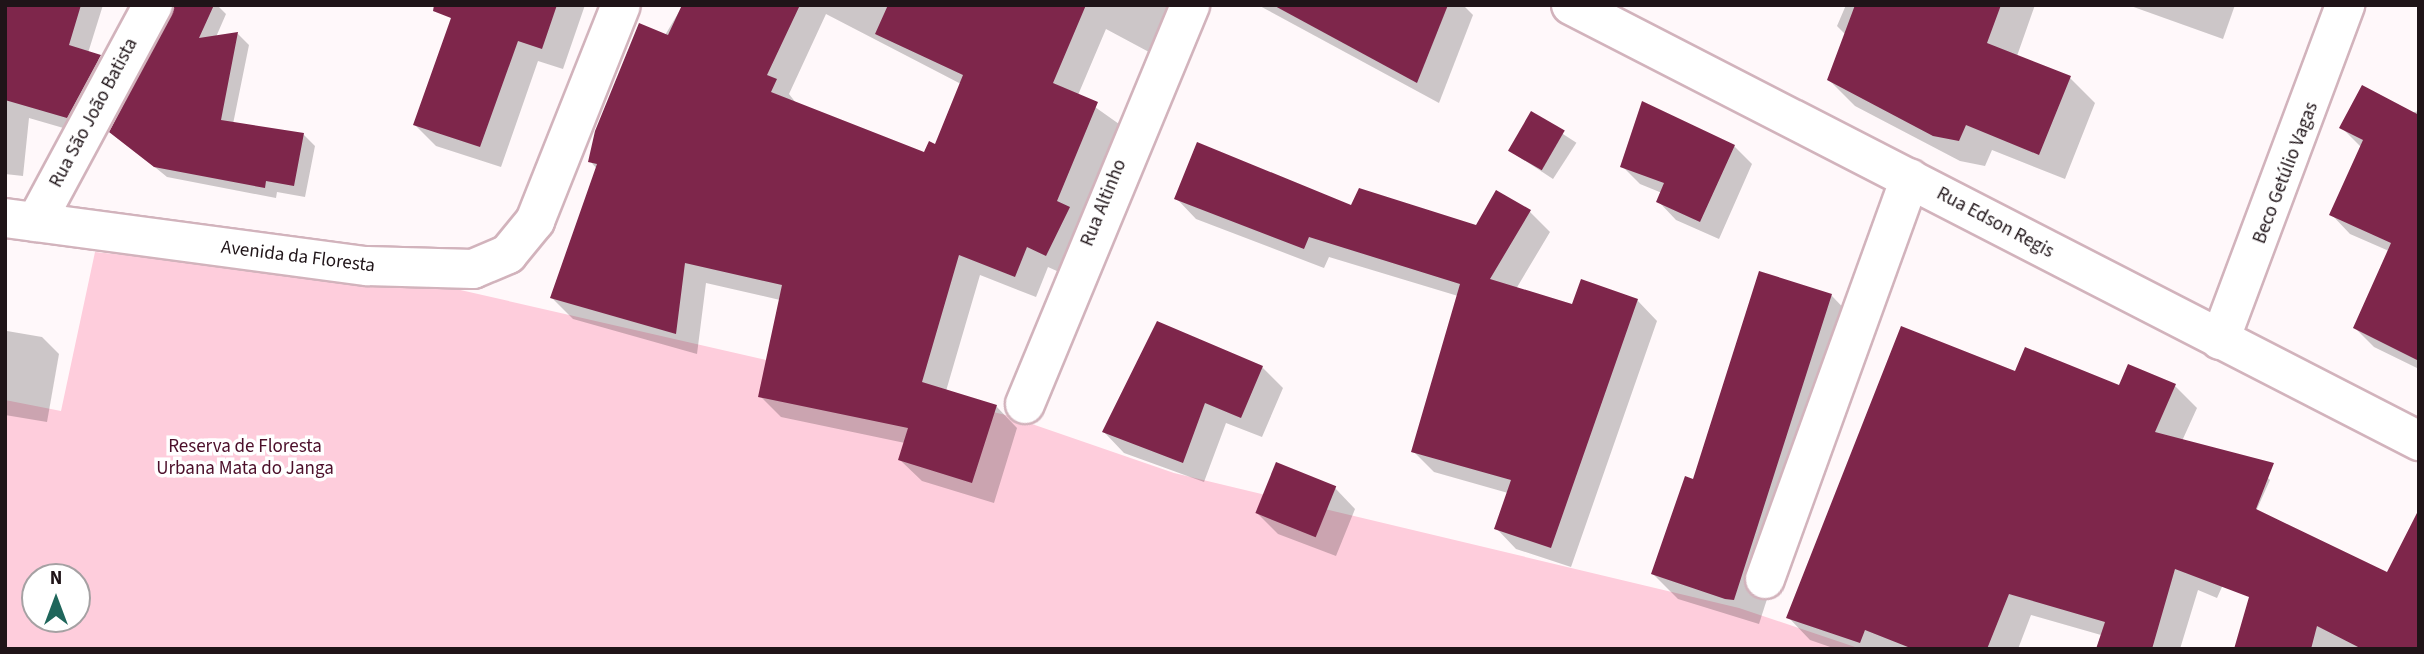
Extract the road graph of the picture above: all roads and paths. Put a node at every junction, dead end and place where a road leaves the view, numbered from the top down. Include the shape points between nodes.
1 (153, 5) edge
2 (621, 5) edge
3 (1191, 5) edge
4 (1571, 5) edge
5 (2345, 5) edge
6 (1910, 178) junction
7 (20, 220) edge
8 (2220, 340) junction
9 (1025, 404) dead end
10 (2419, 441) edge
11 (1765, 579) dead end

1 - 7 street, Rua São João Batista
2 - 7 street, Avenida da Floresta via 554,186 508,254 473,270 439,272
3 - 9 street, Rua Altinho
4 - 6 street, Rua Edson Regis
5 - 8 street, Beco Getúlio Vagas
6 - 8 street, Rua Edson Regis
6 - 11 street
8 - 10 street, Rua Edson Regis

